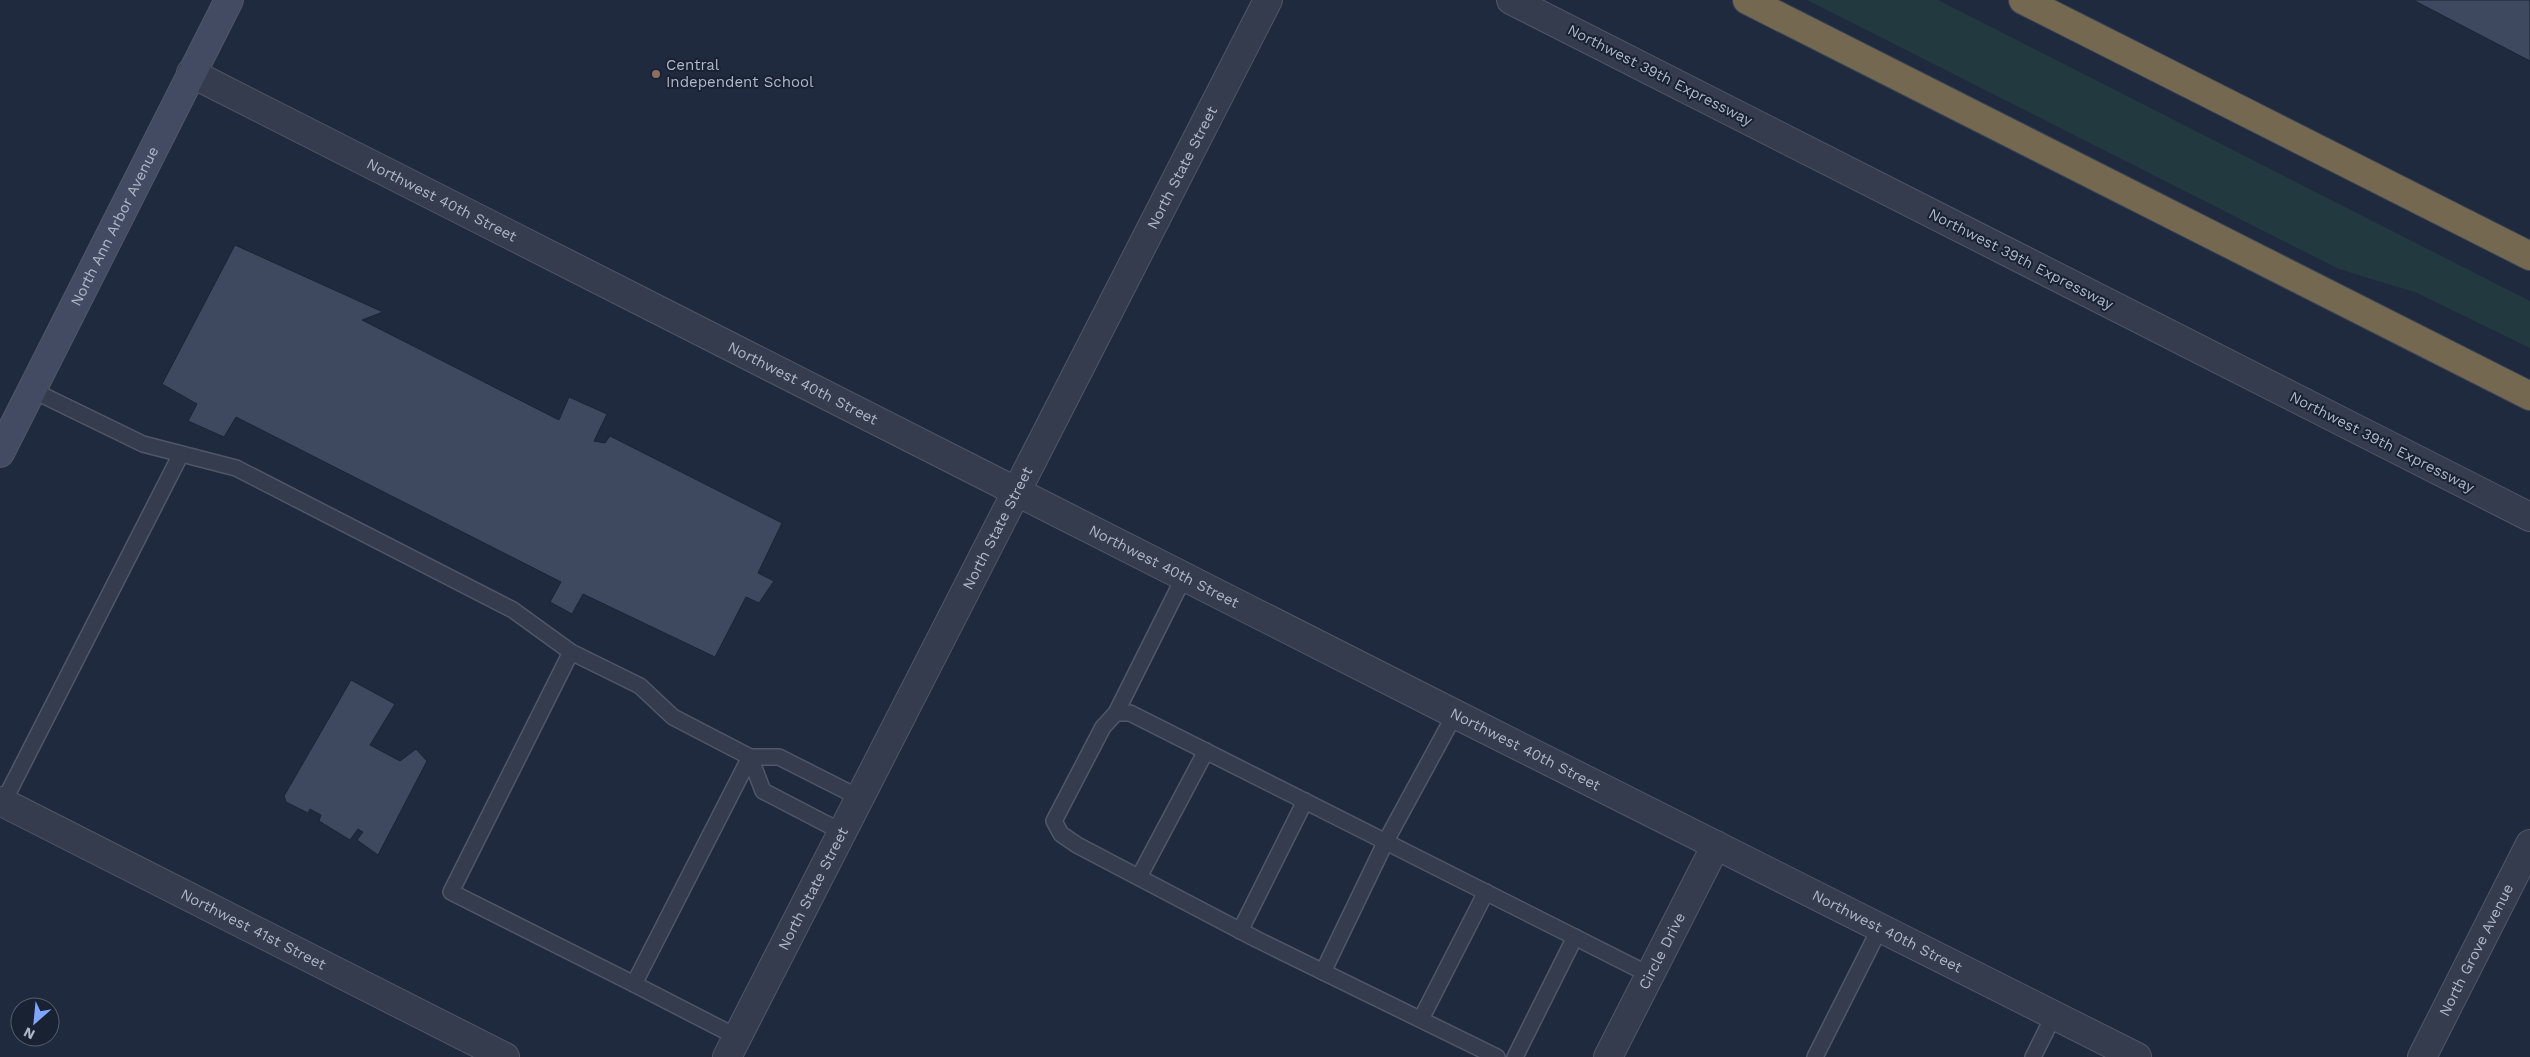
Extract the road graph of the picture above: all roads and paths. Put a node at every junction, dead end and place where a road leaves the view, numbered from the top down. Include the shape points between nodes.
1 (229, 0) edge
2 (1268, 0) edge
3 (1511, 0) edge
4 (1747, 0) edge
5 (2024, 0) edge
6 (192, 73) junction
7 (2530, 256) edge
8 (32, 390) junction
9 (2530, 396) edge
10 (0, 453) edge
11 (181, 454) junction
12 (1016, 492) junction
13 (2530, 517) edge
14 (1184, 577) junction
15 (571, 652) junction
16 (1116, 713) junction
17 (1455, 714) junction
18 (1206, 751) junction
19 (750, 757) junction
20 (860, 798) junction
21 (1305, 801) junction
22 (1, 802) edge
23 (842, 832) junction
24 (1386, 841) junction
25 (2530, 844) edge
26 (1716, 846) junction
27 (1139, 877) junction
28 (1486, 892) junction
29 (1880, 928) junction
30 (1240, 931) junction
31 (1575, 937) junction
32 (1323, 972) junction
33 (1650, 975) junction
34 (634, 984) junction
35 (2054, 1015) junction
36 (1422, 1019) junction
37 (732, 1047) edge
38 (505, 1057) edge
39 (1497, 1057) edge
40 (1515, 1057) edge
41 (1608, 1057) edge
42 (1815, 1057) edge
43 (2033, 1057) edge
44 (2137, 1057) edge
45 (2422, 1057) edge

1 - 6 street, North Ann Arbor Avenue
2 - 12 street, North State Street
3 - 13 street, Northwest 39th Expressway
4 - 9 highway
5 - 7 highway
6 - 8 street, North Ann Arbor Avenue
6 - 12 street, Northwest 40th Street
8 - 10 street, North Ann Arbor Avenue
8 - 11 lane via 143,444
11 - 15 lane via 236,468 513,610
11 - 22 lane
12 - 14 street, Northwest 40th Street
12 - 20 street, North State Street
14 - 16 lane
14 - 17 street, Northwest 40th Street
15 - 19 lane via 640,686 673,717
15 - 34 lane via 451,892
16 - 18 lane via 1130,713
16 - 27 lane via 1104,727 1054,822 1061,834 1077,845
17 - 24 lane
17 - 26 street, Northwest 40th Street
18 - 21 lane
18 - 27 lane
19 - 20 lane via 779,757
19 - 23 lane via 763,791
19 - 34 lane
20 - 23 street, North State Street
21 - 24 lane
21 - 30 lane
22 - 38 street, Northwest 41st Street
23 - 37 street, North State Street
24 - 28 lane
24 - 32 lane
25 - 45 street, North Grove Avenue
26 - 29 street, Northwest 40th Street
26 - 33 street, Circle Drive
27 - 30 lane
28 - 31 lane
28 - 36 lane
29 - 35 street, Northwest 40th Street
29 - 42 lane
30 - 32 lane
31 - 33 lane
31 - 40 lane
32 - 36 lane
33 - 41 street, Circle Drive
34 - 37 lane
35 - 43 lane
35 - 44 street, Northwest 40th Street
36 - 39 lane

